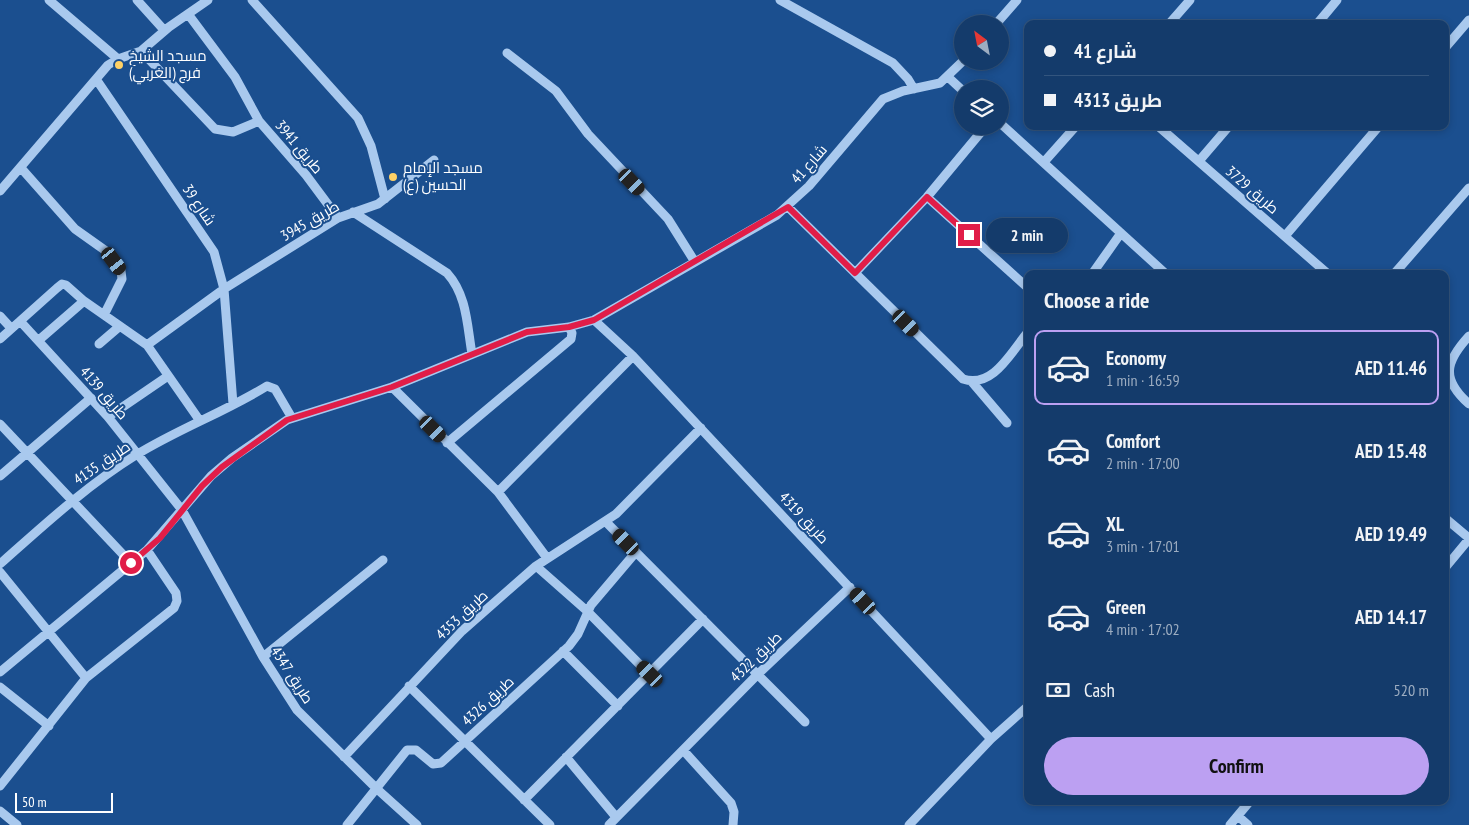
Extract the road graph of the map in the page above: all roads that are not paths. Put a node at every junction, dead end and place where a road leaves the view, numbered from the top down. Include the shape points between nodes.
1 (49, 0) edge
2 (137, 0) edge
3 (208, 0) edge
4 (252, 0) edge
5 (780, 0) edge
6 (1017, 0) edge
7 (1190, 0) edge
8 (1337, 0) edge
9 (188, 14) junction
10 (1004, 15) edge
11 (1172, 20) edge
12 (1320, 20) edge
13 (1469, 20) edge
14 (164, 30) junction
15 (1449, 43) edge
16 (141, 51) junction
17 (507, 53) dead end
18 (118, 59) junction
19 (955, 70) edge
20 (948, 78) junction
21 (96, 80) junction
22 (954, 83) edge
23 (914, 89) junction
24 (259, 122) junction
25 (1072, 130) edge
26 (1163, 130) edge
27 (1226, 130) edge
28 (1376, 130) edge
29 (1009, 131) edge
30 (979, 135) edge
31 (434, 160) dead end
32 (1044, 162) junction
33 (1199, 162) junction
34 (20, 168) junction
35 (1469, 189) edge
36 (0, 191) edge
37 (927, 197) junction
38 (385, 199) junction
39 (788, 207) junction
40 (353, 212) junction
41 (338, 218) junction
42 (1121, 233) junction
43 (1285, 236) junction
44 (696, 262) junction
45 (1095, 270) edge
46 (1162, 270) edge
47 (1323, 270) edge
48 (1398, 270) edge
49 (855, 273) junction
50 (1024, 284) edge
51 (224, 289) junction
52 (84, 301) junction
53 (104, 315) junction
54 (0, 316) edge
55 (20, 320) junction
56 (594, 320) junction
57 (120, 326) junction
58 (569, 327) junction
59 (11, 328) junction
60 (1469, 336) edge
61 (1024, 337) edge
62 (0, 339) edge
63 (39, 340) junction
64 (99, 344) dead end
65 (147, 345) junction
66 (472, 354) junction
67 (633, 356) junction
68 (168, 376) junction
69 (972, 382) junction
70 (392, 387) junction
71 (91, 398) junction
72 (233, 404) junction
73 (1469, 404) edge
74 (108, 417) junction
75 (292, 418) junction
76 (200, 421) junction
77 (1007, 423) dead end
78 (0, 424) edge
79 (700, 428) junction
80 (447, 442) junction
81 (27, 453) junction
82 (138, 454) junction
83 (0, 476) edge
84 (498, 492) junction
85 (72, 500) junction
86 (182, 510) junction
87 (606, 522) junction
88 (1449, 522) edge
89 (1469, 539) edge
90 (147, 550) junction
91 (636, 552) junction
92 (547, 558) junction
93 (383, 560) dead end
94 (131, 563) junction
95 (1449, 563) edge
96 (0, 564) edge
97 (536, 566) junction
98 (0, 572) edge
99 (850, 587) junction
100 (588, 611) junction
101 (703, 619) junction
102 (48, 631) junction
103 (563, 651) junction
104 (263, 656) junction
105 (0, 672) edge
106 (650, 674) junction
107 (758, 674) junction
108 (86, 678) junction
109 (409, 686) junction
110 (0, 687) edge
111 (618, 706) junction
112 (1024, 710) edge
113 (805, 722) dead end
114 (49, 726) junction
115 (991, 739) junction
116 (465, 742) junction
117 (684, 750) junction
118 (344, 757) junction
119 (566, 757) junction
120 (0, 786) edge
121 (377, 789) junction
122 (524, 800) junction
123 (1247, 805) edge
124 (0, 811) edge
125 (1238, 816) junction
126 (616, 817) junction
127 (16, 825) edge
128 (347, 825) edge
129 (417, 825) edge
130 (550, 825) edge
131 (609, 825) edge
132 (734, 825) edge
133 (909, 825) edge
134 (1230, 825) edge
135 (1248, 825) edge

1 - 18 street
2 - 14 street
3 - 9 street
4 - 38 street via 358,118 371,146
5 - 23 street via 893,62
6 - 10 street
7 - 11 street
8 - 12 street
9 - 14 street
9 - 24 street via 235,76
13 - 15 street
14 - 16 street
16 - 18 street
16 - 24 street, طريق 3941 via 215,129 233,132
17 - 44 street via 556,92 599,146 668,219
18 - 21 street
19 - 20 street, شارع 41
20 - 22 street
20 - 23 street, شارع 41 via 930,87
21 - 34 street
21 - 51 street, شارع 39 via 214,252
23 - 39 street, شارع 41 via 892,94 875,106
24 - 41 street, طريق 3941 via 306,175
25 - 32 street
26 - 33 street, طريق 3729
27 - 33 street
28 - 43 street
29 - 32 street
30 - 37 street
31 - 38 street, طريق 3945
32 - 42 street
33 - 43 street, طريق 3729
34 - 36 street
34 - 53 street via 75,229 106,251 121,271 122,279
35 - 48 street
37 - 49 street
37 - 50 street
38 - 40 street, طريق 3945
39 - 44 street, شارع 41
39 - 49 street
40 - 41 street, طريق 3945
40 - 66 street via 447,273 455,282 464,305
41 - 51 street, طريق 3945
42 - 45 street
42 - 46 street
43 - 47 street, طريق 3729
44 - 56 street, شارع 41
49 - 69 street via 957,373
51 - 65 street, طريق 3945
51 - 72 street, شارع 39
52 - 53 street
52 - 55 street via 62,284
52 - 63 street
53 - 57 street
54 - 59 street
55 - 59 street
55 - 63 street, طريق 4139
56 - 58 street, شارع 41
56 - 67 street, طريق 4319
57 - 64 street
57 - 65 street
58 - 66 street, شارع 41 via 527,332
58 - 80 street via 571,339
59 - 62 street
60 - 73 street via 1452,358 1449,369 1455,390
61 - 69 street via 989,378
63 - 71 street, طريق 4139
65 - 68 street
66 - 70 street, شارع 41
67 - 79 street, طريق 4319
67 - 84 street
68 - 74 street
68 - 76 street
69 - 77 street
70 - 75 street, شارع 41
70 - 80 street
71 - 74 street, طريق 4139
71 - 81 street
72 - 75 street via 270,386
72 - 76 street, طريق 4135
74 - 82 street, طريق 4139
75 - 86 street, شارع 41 via 222,467
76 - 82 street, طريق 4135
78 - 81 street
79 - 87 street, طريق 4353
79 - 99 street, طريق 4319
80 - 84 street
81 - 83 street
81 - 85 street
82 - 85 street, طريق 4135
82 - 86 street, طريق 4139
84 - 92 street
85 - 94 street
85 - 96 street, طريق 4135
86 - 90 street, شارع 41
86 - 104 street, طريق 4347
87 - 91 street
87 - 92 street, طريق 4353
88 - 89 street
89 - 95 street
90 - 94 street, شارع 41
90 - 108 street via 176,593 176,604
91 - 100 street, طريق 4326
91 - 101 street
92 - 97 street, طريق 4353
93 - 104 street
94 - 102 street, شارع 41
97 - 100 street
97 - 109 street, طريق 4353 via 462,631
98 - 102 street
99 - 107 street, طريق 4322
99 - 115 street, طريق 4319
100 - 103 street, طريق 4326 via 578,634
100 - 106 street
101 - 106 street
101 - 107 street
102 - 105 street, شارع 41
102 - 108 street
103 - 111 street
103 - 116 street, طريق 4326
104 - 118 street, طريق 4347 via 297,710
106 - 111 street
107 - 113 street
107 - 117 street, طريق 4322
108 - 114 street
109 - 116 street
109 - 118 street, طريق 4353
110 - 114 street
111 - 119 street
112 - 115 street
114 - 120 street
115 - 133 street
116 - 121 street, طريق 4326 via 439,764 433,764 416,750 407,750
116 - 122 street
117 - 126 street, طريق 4322
117 - 132 street via 731,802
118 - 121 street, طريق 4347
119 - 122 street
119 - 126 street
121 - 128 street, طريق 4326
121 - 129 street, طريق 4347
122 - 130 street
123 - 125 street
124 - 127 street
125 - 134 street
125 - 135 street
126 - 131 street, طريق 4322

